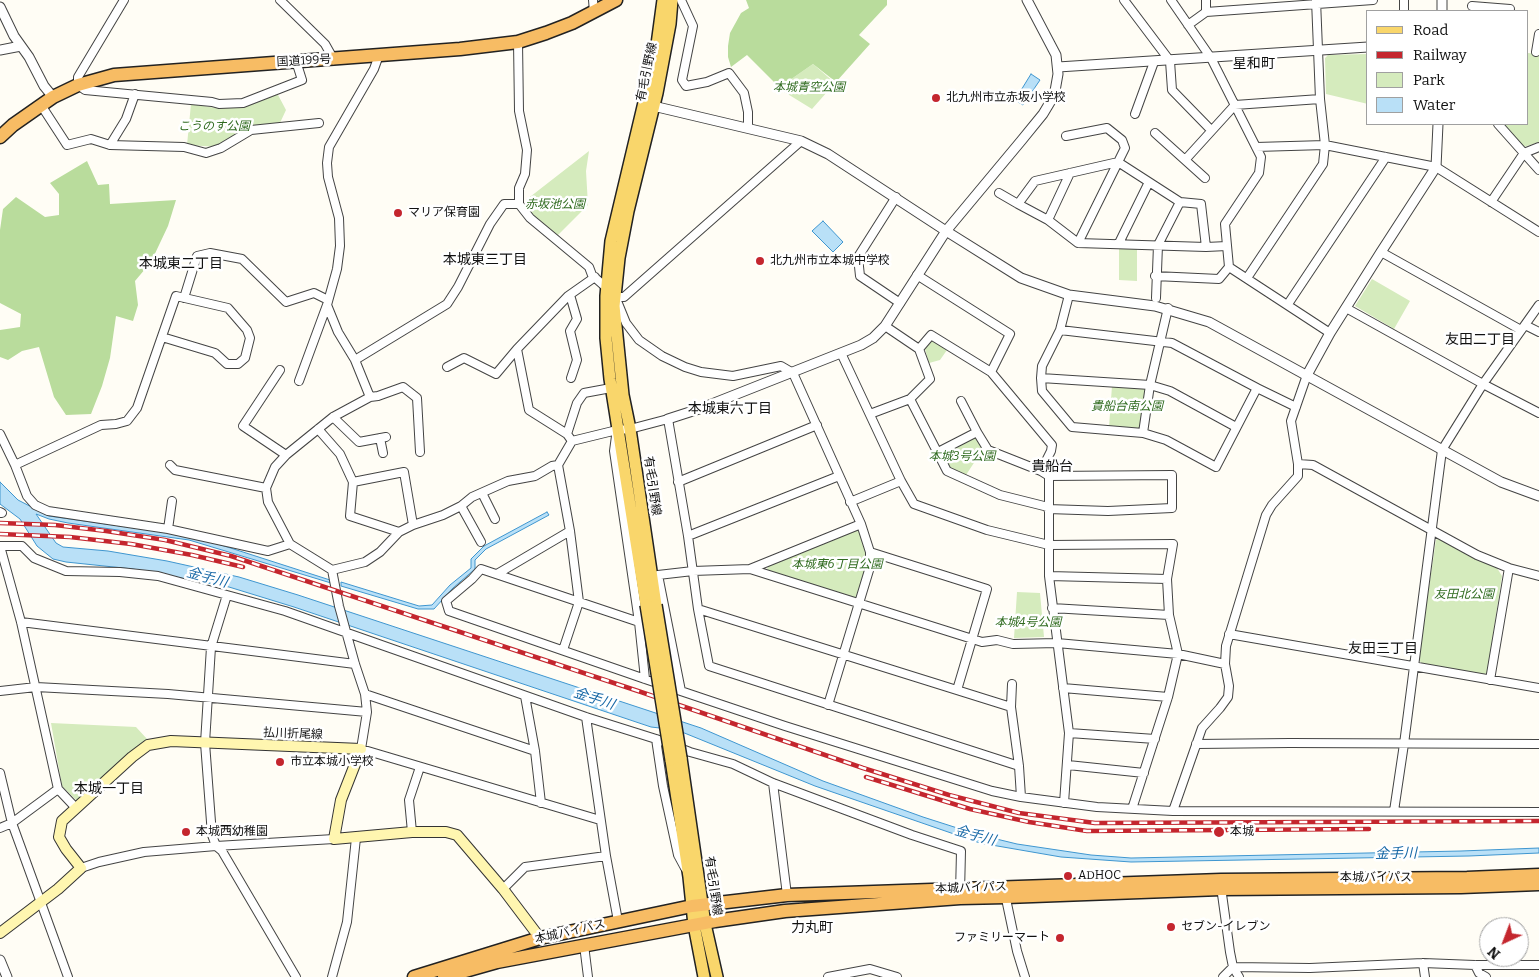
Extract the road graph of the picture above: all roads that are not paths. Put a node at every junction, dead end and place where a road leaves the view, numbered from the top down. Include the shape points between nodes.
1 (124, 0) edge
2 (280, 0) edge
3 (616, 0) edge
4 (663, 0) edge
5 (672, 0) edge
6 (681, 0) edge
7 (1027, 0) edge
8 (1124, 0) edge
9 (1171, 0) edge
10 (1206, 0) edge
11 (1361, 0) edge
12 (1373, 0) edge
13 (1316, 2) edge
14 (593, 6) edge
15 (1472, 6) dead end
16 (0, 7) edge
17 (1484, 9) edge
18 (1510, 9) dead end
19 (1206, 12) junction
20 (1188, 25) junction
21 (1539, 34) edge
22 (518, 42) junction
23 (21, 46) junction
24 (1366, 47) edge
25 (0, 50) edge
26 (1318, 50) junction
27 (1534, 52) edge
28 (379, 55) junction
29 (1210, 58) junction
30 (334, 60) junction
31 (296, 61) junction
32 (1170, 61) junction
33 (1154, 62) junction
34 (1058, 67) junction
35 (78, 85) junction
36 (135, 94) junction
37 (53, 97) junction
38 (1320, 98) junction
39 (41, 105) junction
40 (649, 105) junction
41 (1235, 105) junction
42 (1135, 114) dead end
43 (318, 123) dead end
44 (1438, 125) edge
45 (1499, 125) edge
46 (748, 128) junction
47 (1211, 130) junction
48 (1155, 133) dead end
49 (1066, 136) dead end
50 (0, 137) edge
51 (801, 141) junction
52 (110, 145) junction
53 (1325, 145) junction
54 (1256, 147) junction
55 (1539, 147) edge
56 (1524, 153) junction
57 (1386, 157) junction
58 (1185, 160) junction
59 (1118, 162) junction
60 (1436, 167) junction
61 (1539, 170) edge
62 (1070, 173) junction
63 (1205, 178) dead end
64 (1149, 182) junction
65 (999, 193) dead end
66 (896, 198) junction
67 (1180, 202) junction
68 (1491, 202) junction
69 (519, 204) junction
70 (1018, 204) junction
71 (1048, 220) junction
72 (946, 231) junction
73 (1539, 232) edge
74 (1078, 243) junction
75 (1119, 243) junction
76 (1158, 245) junction
77 (1228, 246) junction
78 (1206, 247) junction
79 (1381, 252) junction
80 (1229, 267) junction
81 (917, 275) junction
82 (1156, 276) junction
83 (595, 277) junction
84 (1247, 278) junction
85 (611, 293) junction
86 (570, 295) junction
87 (1069, 295) junction
88 (184, 298) junction
89 (1156, 298) dead end
90 (328, 303) junction
91 (900, 303) junction
92 (1288, 304) junction
93 (1539, 305) edge
94 (1168, 308) junction
95 (1346, 308) junction
96 (885, 326) junction
97 (1523, 328) junction
98 (1060, 330) junction
99 (1539, 332) edge
100 (1330, 333) junction
101 (162, 337) junction
102 (1161, 340) junction
103 (517, 349) junction
104 (919, 349) junction
105 (841, 353) junction
106 (355, 360) junction
107 (446, 367) dead end
108 (280, 370) dead end
109 (991, 372) junction
110 (792, 373) junction
111 (1307, 375) junction
112 (571, 378) dead end
113 (1041, 378) junction
114 (299, 381) dead end
115 (1483, 384) junction
116 (1150, 385) junction
117 (611, 388) junction
118 (1257, 388) junction
119 (370, 397) junction
120 (910, 399) junction
121 (961, 400) dead end
122 (1296, 407) junction
123 (1539, 413) edge
124 (870, 414) junction
125 (333, 417) junction
126 (668, 419) junction
127 (817, 425) junction
128 (1236, 427) junction
129 (318, 429) junction
130 (630, 429) junction
131 (617, 430) junction
132 (977, 432) junction
133 (1143, 433) junction
134 (0, 434) edge
135 (567, 434) junction
136 (572, 441) junction
137 (1442, 450) junction
138 (382, 452) dead end
139 (420, 452) dead end
140 (938, 452) junction
141 (286, 455) junction
142 (1298, 464) junction
143 (170, 465) dead end
144 (558, 465) junction
145 (15, 466) junction
146 (1041, 471) junction
147 (839, 476) junction
148 (1049, 476) junction
149 (353, 482) junction
150 (678, 482) junction
151 (901, 482) junction
152 (266, 488) junction
153 (482, 493) junction
154 (1539, 496) edge
155 (172, 501) dead end
156 (850, 502) junction
157 (461, 506) junction
158 (1048, 508) junction
159 (495, 519) dead end
160 (861, 524) junction
161 (414, 525) junction
162 (168, 529) junction
163 (570, 531) junction
164 (1432, 531) junction
165 (399, 532) junction
166 (688, 536) junction
167 (481, 542) dead end
168 (290, 544) junction
169 (1049, 545) junction
170 (0, 546) edge
171 (870, 552) junction
172 (1509, 568) junction
173 (750, 569) junction
174 (332, 570) junction
175 (694, 571) junction
176 (497, 574) junction
177 (655, 576) junction
178 (1049, 576) junction
179 (1539, 576) edge
180 (1167, 579) junction
181 (227, 595) junction
182 (579, 602) junction
183 (859, 604) junction
184 (651, 605) junction
185 (1052, 608) junction
186 (698, 609) junction
187 (1168, 616) junction
188 (21, 622) junction
189 (640, 622) junction
190 (346, 633) junction
191 (1229, 634) junction
192 (972, 640) junction
193 (1058, 643) junction
194 (211, 647) junction
195 (563, 650) junction
196 (1178, 654) junction
197 (843, 655) junction
198 (354, 664) junction
199 (1225, 664) junction
200 (1413, 667) junction
201 (645, 679) junction
202 (1490, 680) junction
203 (1012, 684) dead end
204 (36, 687) junction
205 (1063, 688) junction
206 (1539, 688) edge
207 (956, 690) junction
208 (0, 691) edge
209 (681, 691) junction
210 (365, 694) junction
211 (525, 696) junction
212 (1168, 697) junction
213 (208, 698) junction
214 (828, 705) junction
215 (1011, 707) junction
216 (367, 712) junction
217 (586, 717) junction
218 (1069, 733) junction
219 (656, 739) junction
220 (1154, 739) junction
221 (205, 743) junction
222 (1196, 744) junction
223 (1404, 744) junction
224 (1539, 744) edge
225 (361, 749) junction
226 (535, 751) junction
227 (676, 759) junction
228 (1068, 765) junction
229 (1019, 766) junction
230 (420, 767) junction
231 (0, 773) edge
232 (1144, 773) junction
233 (773, 783) junction
234 (58, 789) junction
235 (1022, 797) junction
236 (541, 802) junction
237 (1064, 803) junction
238 (75, 807) junction
239 (1132, 809) junction
240 (1173, 811) junction
241 (1394, 811) junction
242 (1539, 812) edge
243 (600, 820) junction
244 (12, 823) junction
245 (0, 828) edge
246 (412, 832) junction
247 (356, 838) junction
248 (334, 839) junction
249 (216, 846) junction
250 (606, 856) junction
251 (81, 868) junction
252 (1539, 875) edge
253 (689, 878) junction
254 (1221, 884) junction
255 (1539, 884) edge
256 (503, 889) junction
257 (1005, 892) junction
258 (960, 893) junction
259 (787, 895) junction
260 (41, 901) junction
261 (697, 906) junction
262 (618, 921) junction
263 (699, 924) junction
264 (0, 933) edge
265 (540, 938) junction
266 (584, 945) junction
267 (0, 960) edge
268 (1423, 963) junction
269 (1539, 965) edge
270 (1474, 966) junction
271 (1233, 967) junction
272 (1310, 968) junction
273 (7, 977) edge
274 (68, 977) edge
275 (296, 977) edge
276 (332, 977) edge
277 (414, 977) edge
278 (444, 977) edge
279 (588, 977) edge
280 (704, 977) edge
281 (717, 977) edge
282 (828, 977) edge
283 (897, 977) edge
284 (1025, 977) edge
285 (1223, 977) edge
286 (1240, 977) edge
287 (1312, 977) edge
288 (1425, 977) edge
289 (1486, 977) edge

1 - 35 street via 78,77
2 - 30 street via 324,44
3 - 14 highway, 国道199号
4 - 40 main road, 有毛引野線
5 - 40 main road, 有毛引野線 via 665,55
6 - 46 street via 693,26 682,80 686,86 693,85 729,72 744,93
7 - 34 street via 1056,55
8 - 32 street
9 - 20 street
10 - 19 street
11 - 12 street
11 - 13 street
13 - 19 street
13 - 26 street
14 - 22 highway, 国道199号 via 546,33
15 - 17 street
16 - 23 street
17 - 18 street
19 - 20 street
20 - 29 street
21 - 27 street
22 - 28 highway, 国道199号
22 - 69 street via 519,111 527,150
23 - 25 street
23 - 37 street
24 - 26 street
26 - 29 street
26 - 38 street
28 - 30 highway, 国道199号
28 - 90 street via 330,147 328,177 339,218 340,246
29 - 32 street
29 - 41 street
30 - 31 highway, 国道199号
31 - 35 highway, 国道199号 via 114,76
31 - 36 street via 302,80 243,103 219,104
32 - 33 street
32 - 47 street via 1172,90
33 - 34 street
33 - 42 street
34 - 72 street via 1055,91 1043,114
35 - 36 street via 85,90
35 - 37 highway, 国道199号
36 - 52 street via 126,119
37 - 39 highway, 国道199号
38 - 41 street
38 - 53 street
39 - 50 highway, 国道199号
39 - 52 street via 67,145 91,139
40 - 46 street
40 - 85 main road, 有毛引野線
41 - 47 street
41 - 54 street
43 - 52 street via 251,130 206,153 184,147
44 - 60 street
45 - 56 street
46 - 51 street
47 - 58 street
48 - 58 street
49 - 59 street via 1107,128 1122,140 1125,148
51 - 66 street via 828,154
51 - 85 street via 624,297
53 - 54 street
53 - 57 street
53 - 84 street via 1323,164
54 - 77 street via 1261,157 1259,172 1225,224
55 - 56 street
56 - 61 street
56 - 68 street
57 - 60 street
57 - 92 street
58 - 63 street
59 - 62 street
59 - 64 street
59 - 74 street
60 - 68 street
60 - 79 street
62 - 70 street via 1036,181
62 - 71 street
64 - 67 street
64 - 75 street
65 - 70 street
66 - 72 street
66 - 91 street via 858,257 860,276
67 - 76 street
67 - 78 street via 1201,204
68 - 73 street
69 - 83 street via 530,218 589,267
69 - 106 street via 504,204 447,304
70 - 71 street
71 - 74 street
72 - 81 street
72 - 87 street via 1022,278
74 - 75 street
75 - 76 street
76 - 78 street
76 - 82 street
77 - 78 street
77 - 80 street
79 - 95 street
79 - 97 street
80 - 82 street via 1219,279
80 - 84 street
81 - 91 street
81 - 109 street via 1010,334
82 - 89 street
83 - 85 street
83 - 86 street
84 - 92 street
85 - 110 street via 639,340 685,367 733,376 781,366
85 - 117 main road, 有毛引野線 via 606,338
85 - 130 main road, 有毛引野線
86 - 103 street
86 - 112 street via 577,319 570,330 576,360
87 - 94 street
87 - 98 street
88 - 90 street via 197,256 210,253 242,259 286,302 314,293
88 - 101 street via 176,296
88 - 101 street via 228,308 250,338 245,358 238,364 227,364 214,353
90 - 106 street via 338,332
90 - 114 street
91 - 96 street
92 - 100 street
93 - 97 street
94 - 102 street
94 - 111 street via 1209,322
95 - 100 street
95 - 115 street
96 - 104 street
96 - 105 street via 867,341
97 - 99 street
97 - 115 street
98 - 102 street
98 - 113 street via 1042,366
100 - 111 street
101 - 145 street via 137,408 127,421 101,425
102 - 116 street
102 - 118 street
103 - 107 street via 496,374 464,358
103 - 135 street via 529,410
104 - 109 street via 931,335
104 - 120 street via 930,380
105 - 110 street
105 - 124 street
106 - 119 street
108 - 141 street via 243,426
109 - 146 street via 1052,445
110 - 126 street
110 - 127 street
111 - 122 street
111 - 137 street
113 - 116 street
113 - 133 street via 1042,391 1072,427
115 - 123 street
115 - 137 street
116 - 128 street via 1170,391
116 - 133 street
117 - 131 main road, 有毛引野線
117 - 135 street via 584,393
118 - 122 street
118 - 128 street
119 - 125 street
119 - 139 street via 403,387 417,398
120 - 124 street
120 - 140 street
121 - 132 street
122 - 142 street via 1291,421
124 - 151 street
125 - 129 street
125 - 138 street via 359,442 383,438
126 - 130 street
126 - 150 street
127 - 147 street
127 - 150 street
128 - 133 street via 1216,467 1166,440
129 - 141 street
129 - 149 street via 340,454
130 - 131 street
130 - 177 main road, 有毛引野線
131 - 136 street
131 - 184 main road, 有毛引野線
131 - 189 street via 614,451
132 - 140 street
132 - 146 street via 988,450
134 - 145 street
135 - 136 street
136 - 144 street
137 - 154 street via 1501,482
137 - 164 street
140 - 158 street via 947,471 1000,494
141 - 152 street via 275,467
142 - 164 street via 1313,465
142 - 191 street via 1298,476 1266,515
143 - 152 street via 175,470
144 - 153 street
144 - 163 street
145 - 162 street via 27,496 48,511
146 - 148 street
147 - 156 street
147 - 166 street
148 - 158 street
148 - 158 street via 1172,475 1172,508
149 - 161 street via 404,472
149 - 165 street via 350,516
150 - 166 street
151 - 156 street
151 - 169 street via 914,504 987,530
152 - 168 street via 268,502
153 - 157 street
153 - 159 street
155 - 162 street
156 - 160 street
157 - 161 street
157 - 167 street
158 - 169 street
160 - 171 street
160 - 173 street
161 - 165 street
162 - 168 street via 268,551
163 - 176 street
163 - 182 street
164 - 172 street via 1476,555
164 - 200 street
165 - 174 street via 365,562
166 - 175 street
168 - 174 street
169 - 178 street
169 - 180 street via 1173,544
170 - 181 street via 22,546 34,558 66,570 158,576
170 - 188 street
171 - 183 street via 870,567
171 - 192 street via 987,589
172 - 179 street
172 - 202 street
173 - 175 street
173 - 183 street
174 - 190 street
175 - 177 street
175 - 186 street
176 - 182 street
176 - 195 street via 481,569 446,600 448,611
177 - 184 main road, 有毛引野線
177 - 209 street
178 - 180 street
178 - 185 street
180 - 187 street
181 - 190 street
181 - 194 street
182 - 189 street
182 - 195 street
183 - 192 street
183 - 197 street
184 - 227 main road, 有毛引野線, bridge
185 - 187 street
185 - 193 street
186 - 197 street
186 - 214 street via 709,666
187 - 196 street
188 - 194 street
188 - 204 street
189 - 201 street
190 - 198 street
190 - 211 street
191 - 199 street
191 - 200 street
192 - 193 street via 1013,644
192 - 207 street
193 - 196 street
193 - 205 street
194 - 198 street
194 - 213 street
195 - 201 street
196 - 199 street
196 - 212 street
197 - 207 street
197 - 214 street
198 - 210 street
199 - 222 street via 1228,697 1202,728
200 - 202 street
200 - 223 street
201 - 209 street
202 - 206 street
203 - 215 street
204 - 208 street
204 - 213 street
204 - 234 street
205 - 212 street
205 - 218 street
207 - 215 street
209 - 235 street via 992,791
210 - 216 street
210 - 226 street
211 - 217 street
211 - 226 street
212 - 220 street
213 - 216 street
213 - 221 street
214 - 229 street
215 - 229 street
216 - 225 street
217 - 219 street
217 - 243 street
218 - 220 street
218 - 228 street
219 - 233 street via 733,764
219 - 253 street via 678,855
220 - 232 street
221 - 225 main road, 払川折尾線
221 - 238 main road, 払川折尾線 via 171,741 148,745
221 - 249 street via 212,835
222 - 223 street
222 - 240 street
223 - 224 street
223 - 241 street
225 - 230 street
225 - 248 main road via 341,800
226 - 236 street
227 - 253 main road, 有毛引野線
227 - 261 main road, 有毛引野線
228 - 232 street
228 - 237 street
229 - 235 street
230 - 236 street
230 - 246 street via 408,800
231 - 244 street
232 - 239 street
233 - 258 street via 961,851
233 - 259 street
234 - 238 street
234 - 244 street
235 - 237 street
236 - 243 street
237 - 239 street
238 - 251 main road, 払川折尾線 via 62,821 59,837
239 - 240 street
240 - 241 street
241 - 242 street
243 - 250 street
244 - 245 street
244 - 260 street
246 - 247 main road
246 - 256 main road via 456,835
247 - 248 main road
247 - 276 street via 347,922
248 - 249 street
249 - 251 street via 144,852
249 - 275 street via 222,851
250 - 256 street via 525,867
250 - 262 street
251 - 260 main road
252 - 254 highway, 本城バイパス
253 - 261 main road, 有毛引野線
254 - 255 highway, 本城バイパス
254 - 257 highway, 本城バイパス
254 - 271 street
256 - 265 main road
257 - 258 highway, 本城バイパス
257 - 284 street
258 - 259 highway, 本城バイパス
258 - 263 highway, 本城バイパス via 785,911
259 - 261 highway, 本城バイパス
260 - 264 main road
260 - 274 street
261 - 262 highway, 本城バイパス
261 - 263 main road, 有毛引野線
262 - 265 highway, 本城バイパス
263 - 266 highway, 本城バイパス
263 - 280 main road, 有毛引野線
263 - 281 main road, 有毛引野線
265 - 277 highway, 本城バイパス
266 - 278 highway, 本城バイパス via 497,962
266 - 279 street
267 - 273 street
268 - 270 street
268 - 272 street
268 - 288 street
269 - 270 street
270 - 289 street
271 - 272 street
271 - 285 street
271 - 286 street
272 - 287 street
282 - 283 street via 870,969

